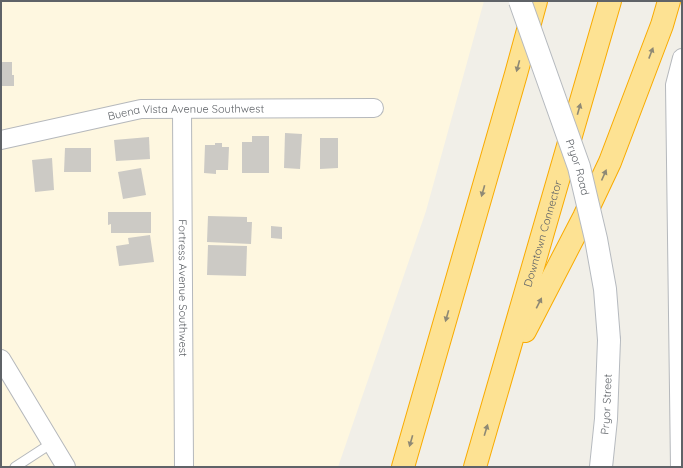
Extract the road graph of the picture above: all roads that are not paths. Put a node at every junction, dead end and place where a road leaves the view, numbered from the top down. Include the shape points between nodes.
1 (520, 1) edge
2 (536, 1) edge
3 (610, 1) edge
4 (669, 1) edge
5 (682, 58) edge
6 (182, 108) junction
7 (374, 108) dead end
8 (1, 140) edge
9 (609, 340) joint
10 (1, 359) edge
11 (502, 375) junction
12 (52, 442) junction
13 (14, 467) edge
14 (66, 467) edge
15 (184, 467) edge
16 (403, 467) edge
17 (475, 467) edge
18 (601, 467) edge
19 (680, 467) edge

1 - 9 main road, Pryor Road, bridge via 579,167 605,289
2 -> 16 highway
11 -> 3 highway, Downtown Connector
11 -> 4 highway via 610,162
5 - 19 street via 675,85
6 - 7 street, Buena Vista Avenue Southwest
6 - 8 street, Buena Vista Avenue Southwest via 141,109
6 - 15 street, Fortress Avenue Southwest
9 - 18 main road, Pryor Street
10 - 12 street
17 -> 11 highway, Downtown Connector
12 - 13 lane
12 - 14 street

